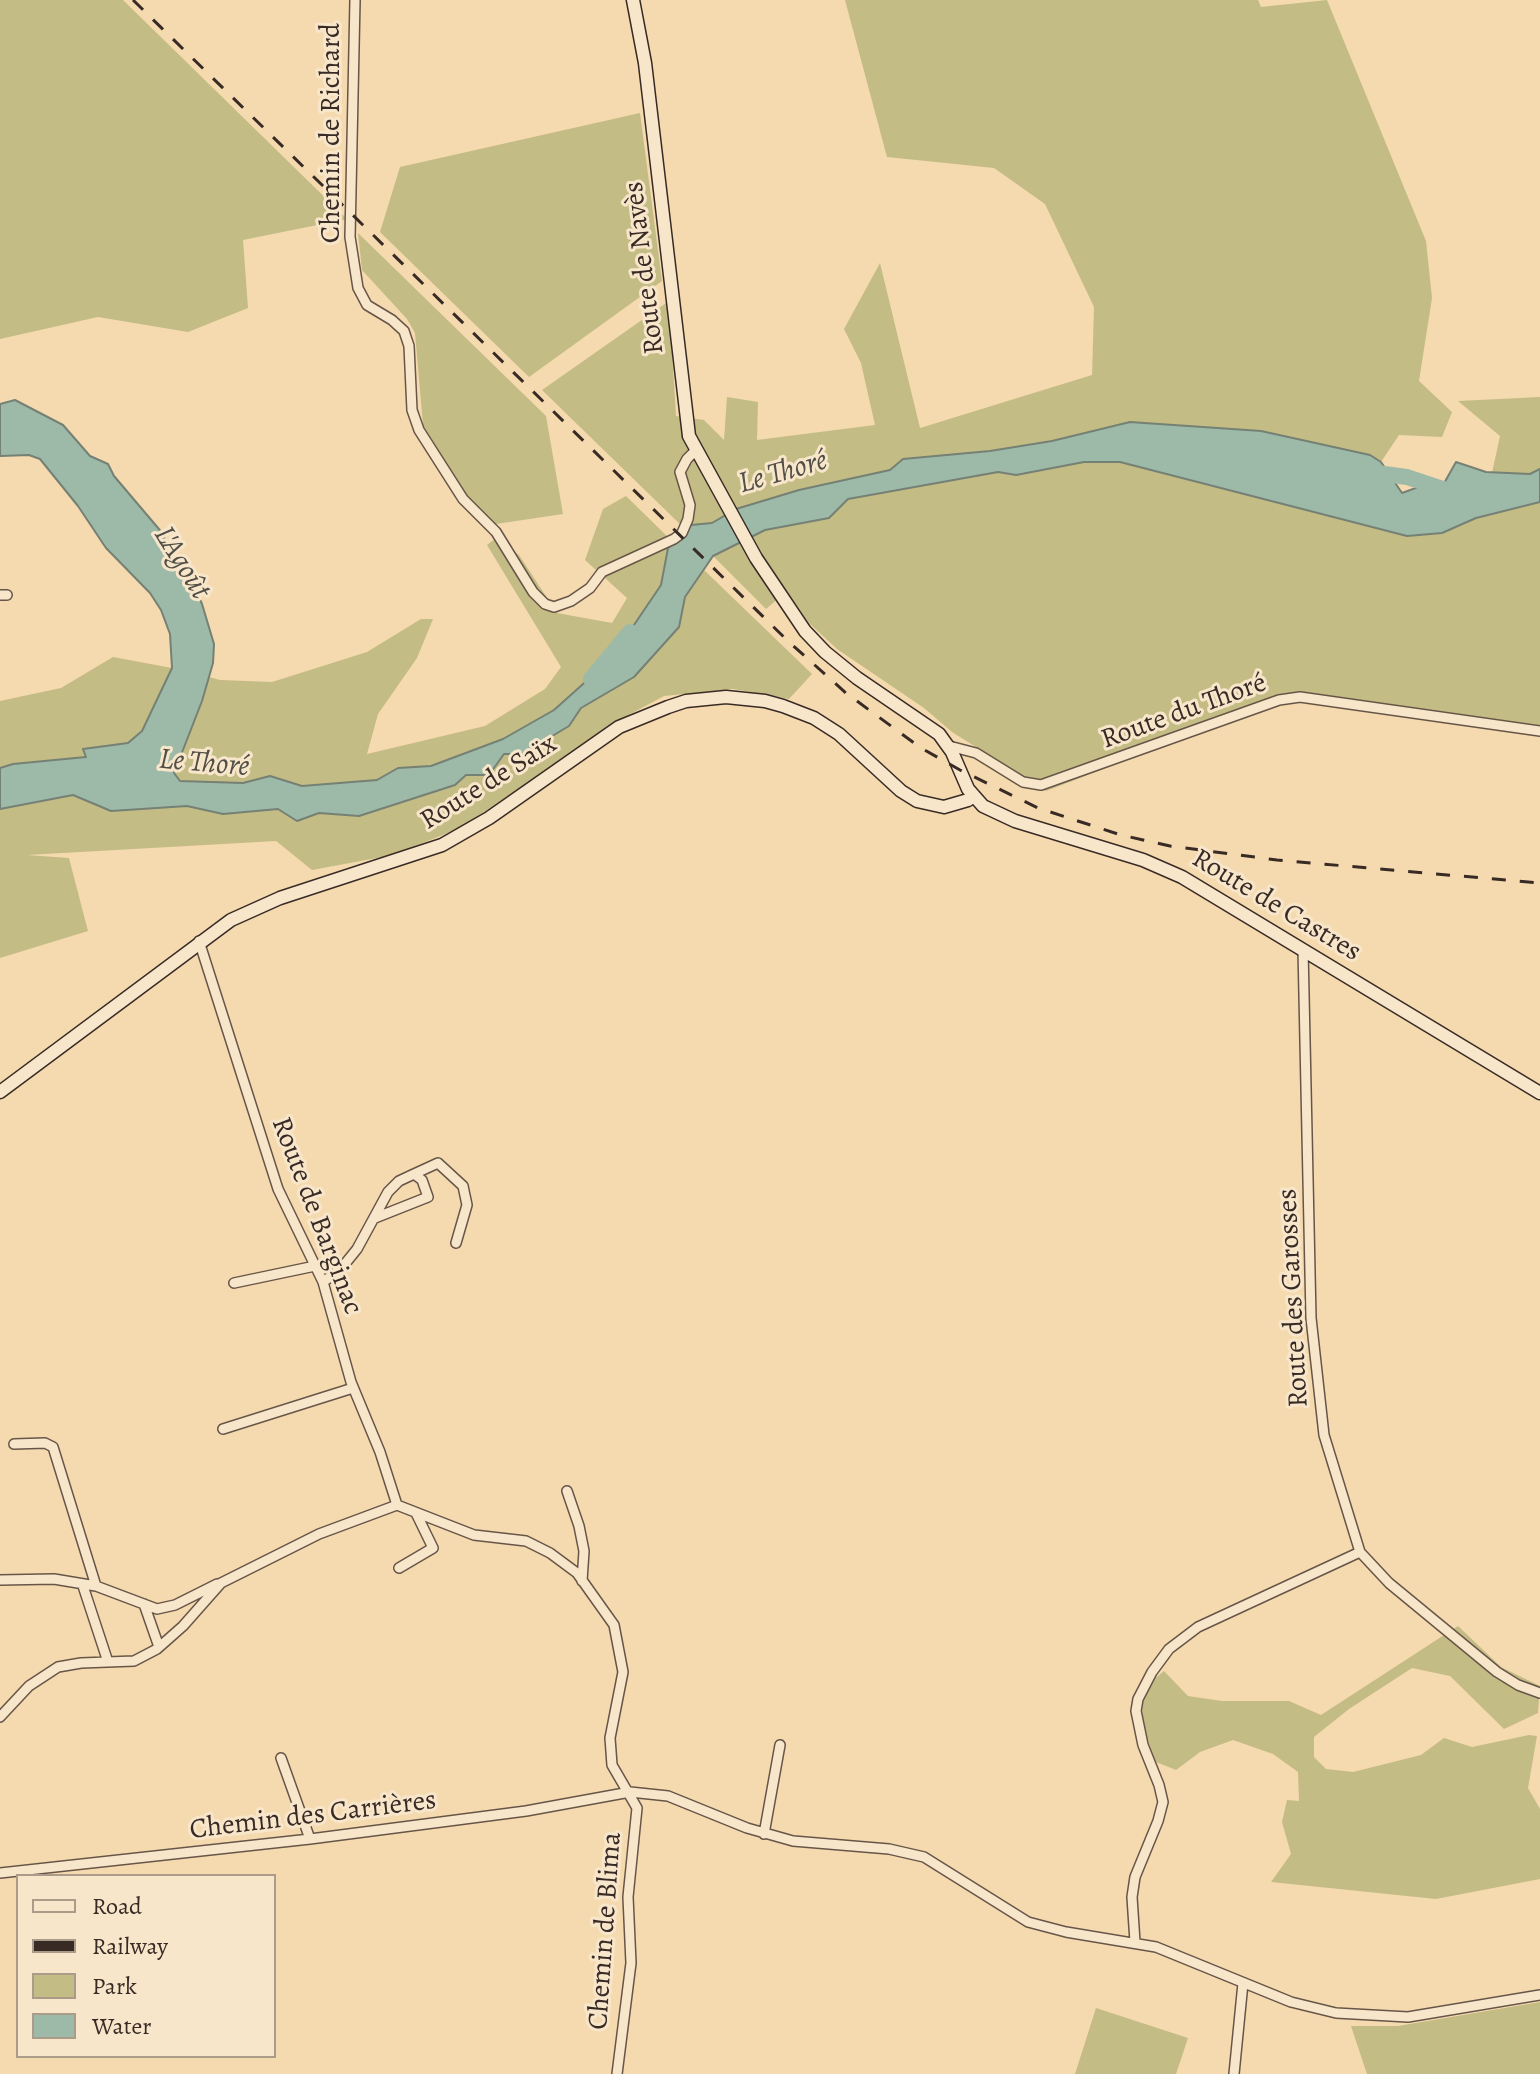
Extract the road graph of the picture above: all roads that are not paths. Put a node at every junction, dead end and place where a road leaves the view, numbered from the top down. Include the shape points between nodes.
1 (355, 0) edge
2 (633, 0) edge
3 (696, 450) junction
4 (1540, 731) edge
5 (949, 746) junction
6 (973, 796) junction
7 (199, 941) junction
8 (1303, 949) junction
9 (0, 1092) edge
10 (1540, 1093) edge
11 (414, 1174) junction
12 (375, 1218) junction
13 (456, 1243) dead end
14 (315, 1266) junction
15 (323, 1282) junction
16 (234, 1283) dead end
17 (353, 1388) junction
18 (223, 1429) dead end
19 (14, 1444) dead end
20 (567, 1491) dead end
21 (397, 1505) junction
22 (416, 1513) junction
23 (1360, 1552) junction
24 (399, 1568) dead end
25 (0, 1580) edge
26 (582, 1581) junction
27 (221, 1583) junction
28 (83, 1586) junction
29 (96, 1586) junction
30 (144, 1604) junction
31 (159, 1647) junction
32 (108, 1662) junction
33 (1540, 1693) edge
34 (0, 1717) edge
35 (780, 1745) dead end
36 (281, 1758) dead end
37 (630, 1792) junction
38 (764, 1834) junction
39 (310, 1839) junction
40 (0, 1873) edge
41 (1135, 1942) junction
42 (1243, 1983) junction
43 (1540, 1995) edge
44 (617, 2074) edge
45 (1234, 2074) edge

1 - 3 street, Chemin de Richard via 350,237 358,288 367,305 404,331 415,420 463,499 496,532 533,592 554,607 571,601 602,572 682,533 690,505 680,472
2 - 3 main road, Route de Navès via 685,408
3 - 5 main road, Route de Navès via 756,558 814,642 857,678 929,725
4 - 5 street, Route du Thoré via 1300,697 1041,785 1023,782 976,753
5 - 6 main road
6 - 7 main road, Route de Saïx via 944,807 917,801 850,741 792,709 746,698 686,701 619,727 442,845 269,902
6 - 8 main road, Route de Castres via 1015,821 1163,868
7 - 9 main road, Route de Saïx
7 - 14 street, Route de Barginac via 278,1189
8 - 10 main road, Route de Castres
8 - 23 street, Route des Garosses via 1311,1318 1324,1435
11 - 12 street via 388,1192
11 - 12 street via 428,1197
11 - 13 street via 438,1163 463,1186 467,1205
12 - 15 street via 340,1270
14 - 15 street, Route de Barginac
14 - 16 street
15 - 17 street, Route de Barginac
17 - 18 street
17 - 21 street, Route de Barginac
19 - 29 street via 53,1447
20 - 26 street via 584,1551
21 - 22 street
21 - 27 street via 319,1534
22 - 24 street via 433,1548
22 - 26 street via 474,1535 526,1541 550,1553
23 - 33 street, Route des Garosses via 1389,1583 1497,1672
23 - 41 street via 1198,1627 1169,1649 1152,1672 1136,1711 1163,1802 1135,1877
25 - 28 street via 54,1579
26 - 37 street via 614,1625 623,1672 610,1738 612,1765
27 - 30 street via 175,1605 157,1609
27 - 31 street
28 - 29 street
28 - 32 street
29 - 30 street
30 - 31 street
31 - 32 street via 134,1661
32 - 34 street via 58,1667 29,1686
35 - 38 street
36 - 39 street
37 - 38 street, Chemin des Carrières via 668,1796
37 - 39 street, Chemin des Carrières
37 - 44 street, Chemin de Blima via 637,1808 628,1897 631,1963
38 - 41 street, Chemin des Carrières via 907,1852 938,1864 1028,1922
39 - 40 street, Chemin des Carrières
41 - 42 street, Chemin des Carrières
42 - 43 street, Chemin des Carrières via 1328,2011 1390,2017
42 - 45 street

